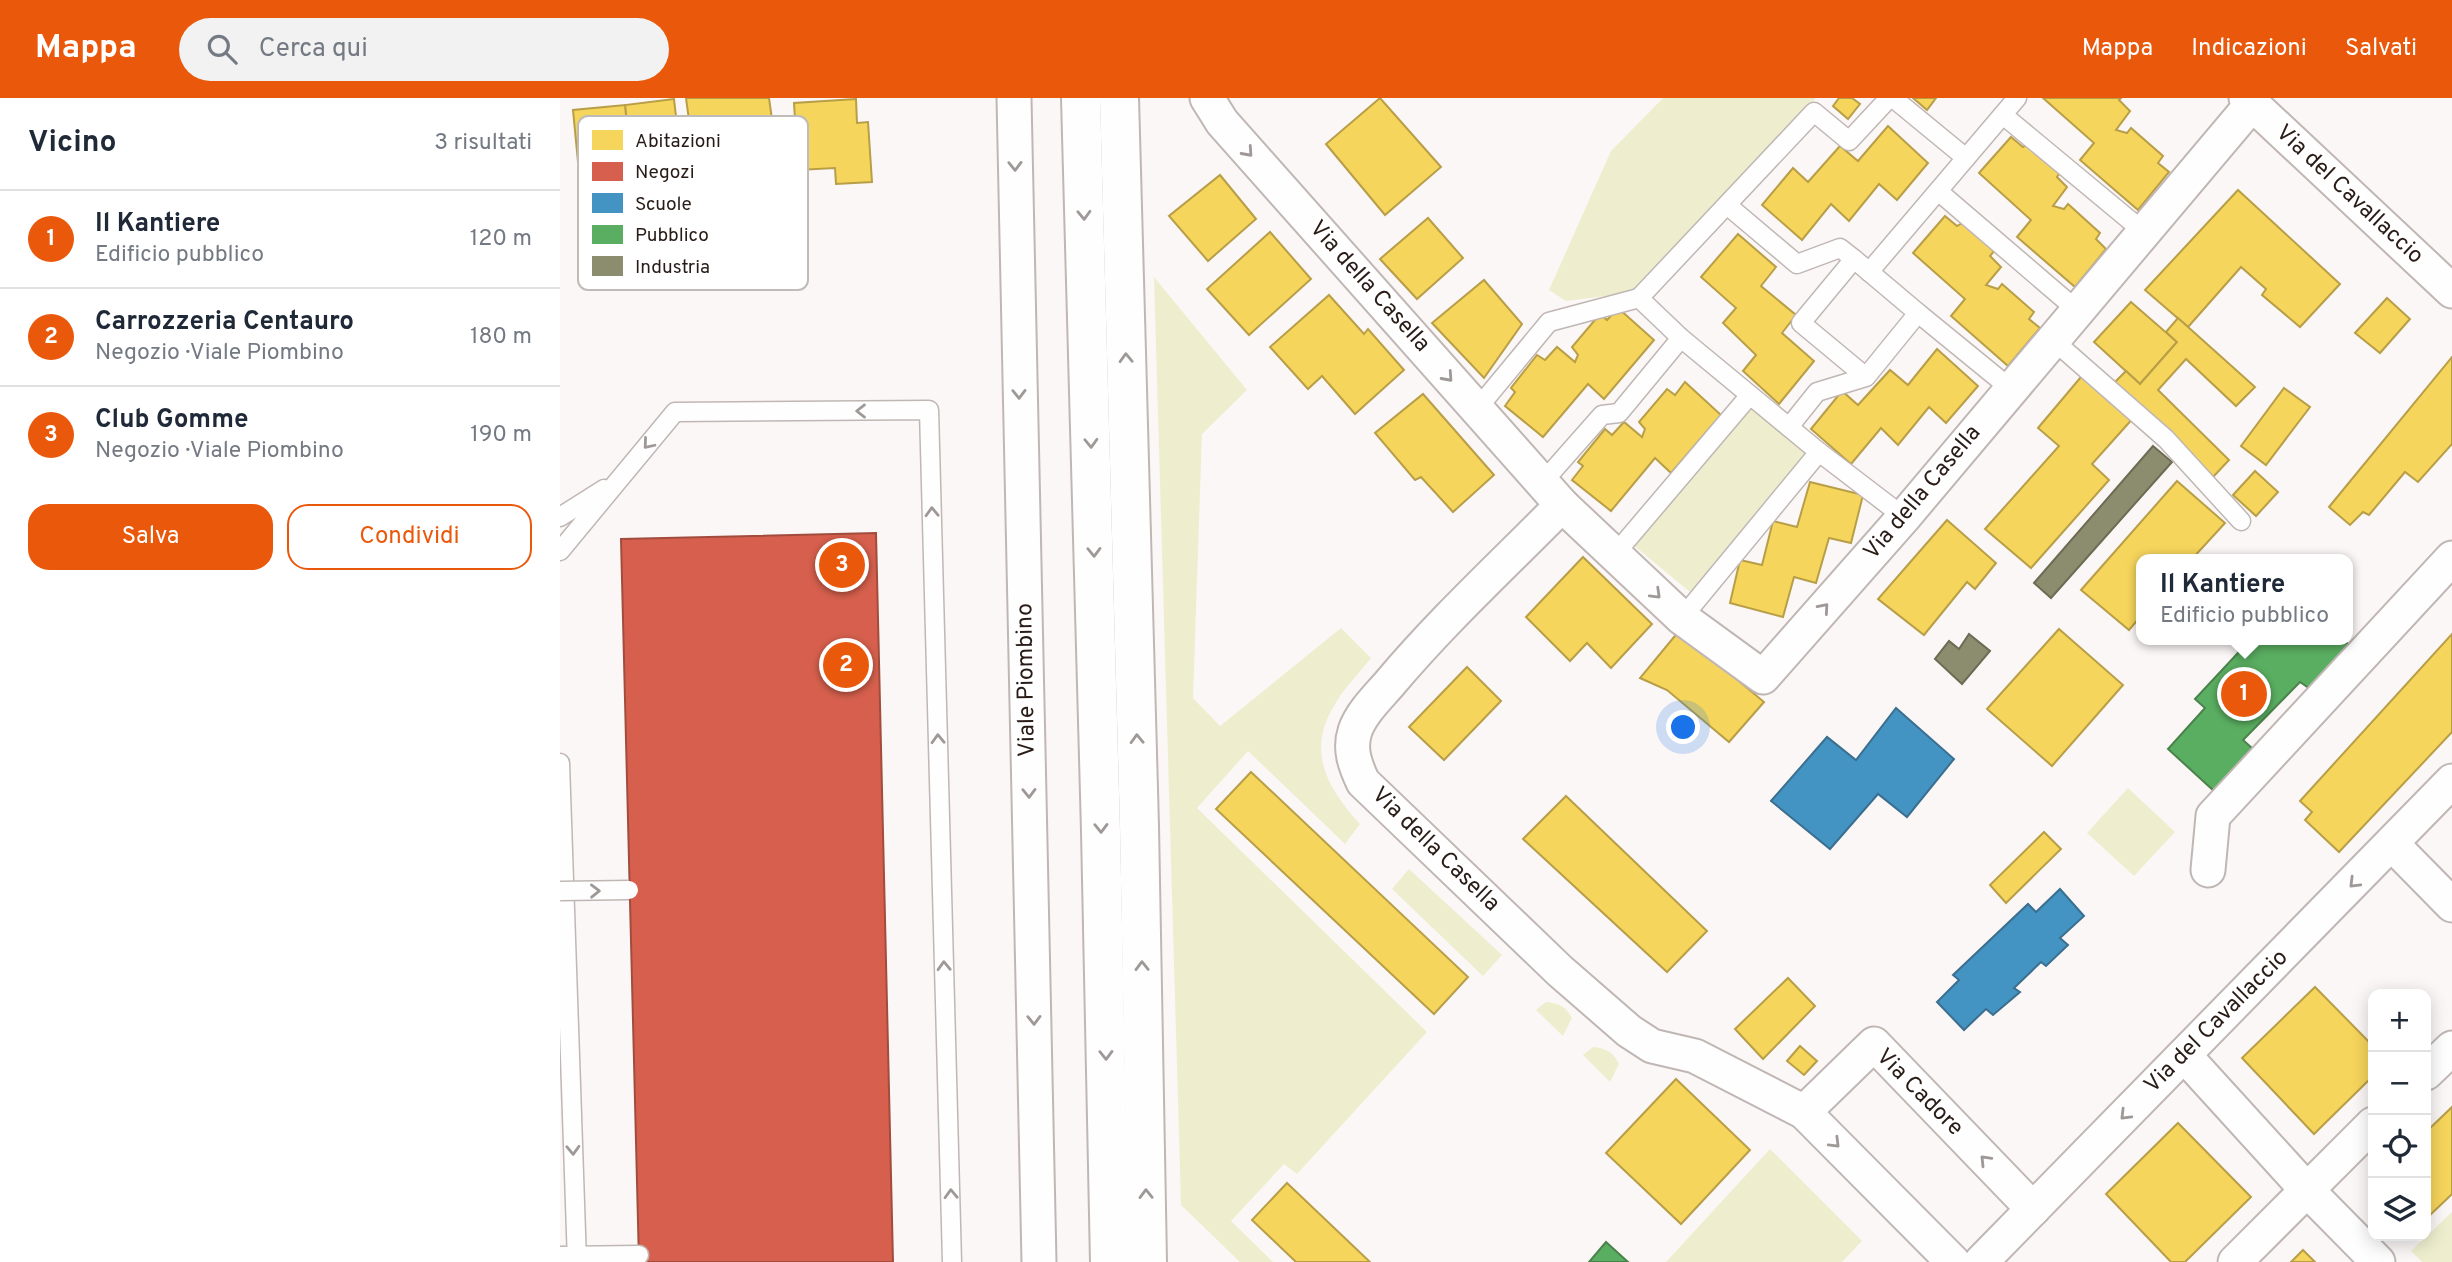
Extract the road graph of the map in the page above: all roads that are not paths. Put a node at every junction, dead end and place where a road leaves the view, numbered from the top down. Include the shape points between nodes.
1 (1014, 98) edge
2 (1119, 98) edge
3 (1130, 98) edge
4 (1207, 98) edge
5 (1891, 98) edge
6 (2017, 98) edge
7 (2249, 101) edge
8 (1080, 106) edge
9 (2003, 115) junction
10 (1966, 158) junction
11 (1938, 191) junction
12 (1727, 205) junction
13 (1122, 223) junction
14 (2144, 232) junction
15 (1854, 260) junction
16 (1869, 272) junction
17 (2452, 291) edge
18 (1639, 298) junction
19 (2078, 310) junction
20 (1918, 313) junction
21 (1681, 338) junction
22 (2053, 340) junction
23 (1866, 377) junction
24 (2011, 388) junction
25 (1750, 395) junction
26 (1477, 409) junction
27 (1789, 427) junction
28 (1819, 452) junction
29 (619, 480) junction
30 (1552, 494) junction
31 (560, 517) edge
32 (1904, 517) junction
33 (2241, 521) dead end
34 (560, 551) edge
35 (1615, 554) junction
36 (2452, 558) edge
37 (1682, 618) junction
38 (560, 763) edge
39 (2452, 781) edge
40 (2392, 844) junction
41 (2208, 870) dead end
42 (629, 890) dead end
43 (560, 891) edge
44 (2452, 905) edge
45 (2452, 1048) edge
46 (2184, 1055) junction
47 (2431, 1068) edge
48 (1804, 1112) junction
49 (2368, 1129) edge
50 (2306, 1189) junction
51 (2033, 1209) junction
52 (639, 1255) dead end
53 (560, 1256) edge
54 (577, 1262) edge
55 (952, 1262) edge
56 (1039, 1262) edge
57 (1110, 1262) edge
58 (1147, 1262) edge
59 (1953, 1262) edge
60 (1981, 1262) edge
61 (2235, 1262) edge
62 (2378, 1262) edge

1 -> 56 street, Viale Piombino
2 - 13 highway
3 - 13 highway
4 -> 26 street, Via della Casella via 1222,122
5 - 10 lane
5 - 12 lane via 1849,141 1814,112
6 - 9 lane
7 - 14 street, Via della Casella
7 - 17 street, Via del Cavallaccio
8 -> 57 highway
9 - 10 lane
9 - 14 lane
10 - 11 lane
11 - 16 lane
11 - 19 lane
12 - 15 lane via 1797,264 1840,248
12 - 18 lane
58 -> 13 highway
14 - 19 street, Via della Casella
15 - 16 lane
15 - 23 lane via 1801,323
16 - 20 lane
18 - 21 lane
18 - 26 lane via 1549,322
19 - 22 street, Via della Casella
20 - 23 lane
20 - 24 lane
21 - 25 lane
21 - 30 lane via 1619,413 1602,415
22 - 24 street, Via della Casella
22 - 33 lane via 2166,439
23 - 27 lane via 1817,392
24 - 32 street, Via della Casella
25 - 27 lane
25 - 35 lane
26 - 30 street, Via della Casella
27 - 28 lane
28 - 32 lane
28 - 37 lane
29 - 31 lane
29 - 34 lane
55 -> 29 lane via 929,410 675,412
30 - 35 street, Via della Casella
30 - 48 street, Via della Casella via 1365,713 1353,742 1356,766 1363,782 1629,1031 1652,1046 1695,1056
37 -> 32 street, Via della Casella via 1763,677
35 -> 37 street, Via della Casella
36 - 41 street via 2213,816
38 -> 54 lane
39 - 40 street, Via del Cavallaccio
40 - 44 street
40 -> 46 street, Via del Cavallaccio
43 -> 42 lane, bridge
45 - 47 street
46 - 50 street
46 -> 51 street, Via del Cavallaccio
51 -> 48 street, Via Cadore via 1874,1044
48 -> 59 street
49 - 50 street
50 - 61 street
50 - 62 street
51 - 60 street, Via del Cavallaccio
52 - 53 lane

